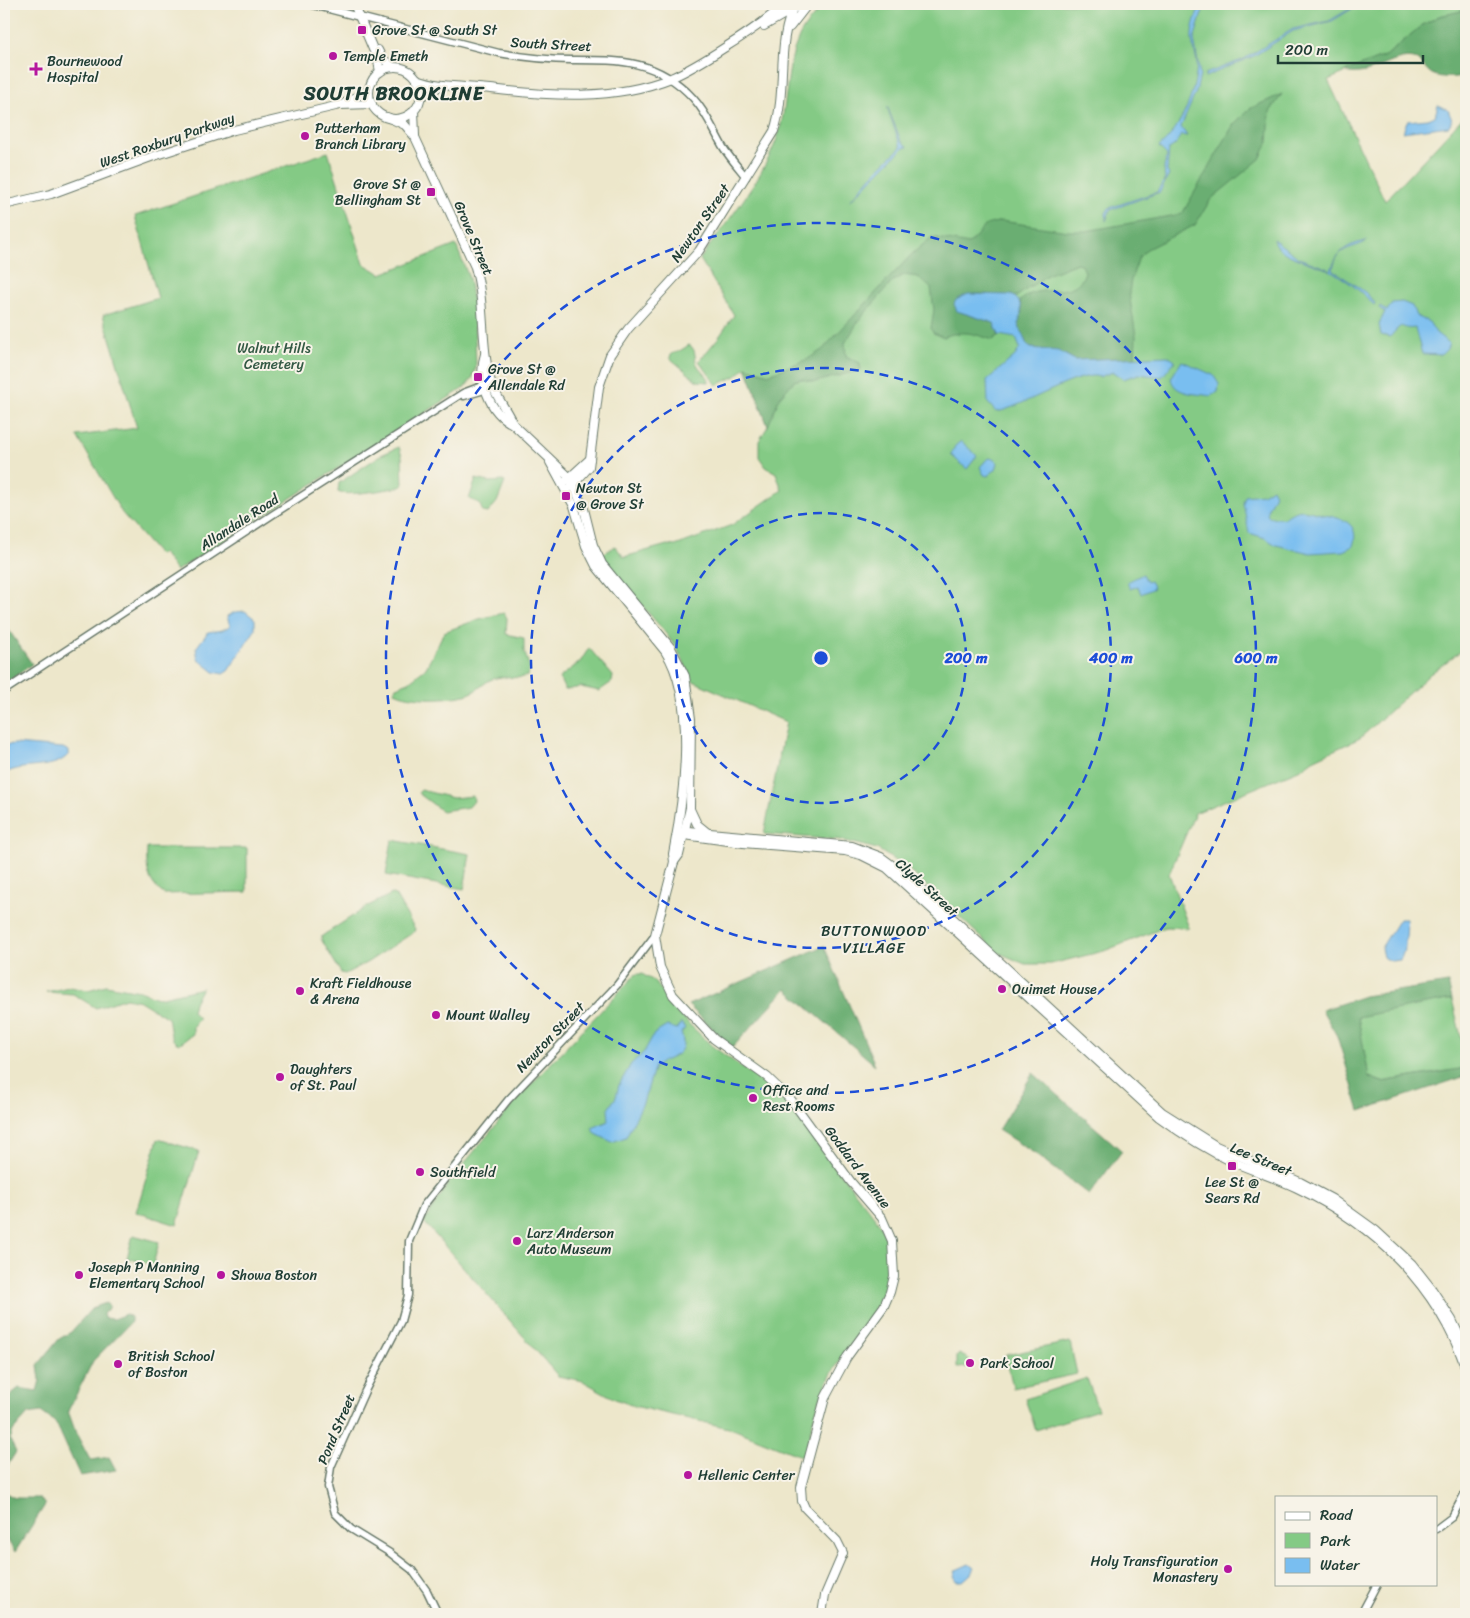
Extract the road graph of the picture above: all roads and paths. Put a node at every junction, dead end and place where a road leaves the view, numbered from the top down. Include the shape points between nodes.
1 (309, 4) edge
2 (354, 4) edge
3 (785, 4) edge
4 (802, 4) edge
5 (808, 4) edge
6 (794, 7) edge
7 (362, 21) junction
8 (744, 36) junction
9 (784, 43) junction
10 (393, 67) junction
11 (380, 72) junction
12 (670, 78) junction
13 (417, 79) junction
14 (442, 85) junction
15 (369, 90) junction
16 (420, 97) junction
17 (372, 104) junction
18 (340, 105) junction
19 (414, 110) junction
20 (387, 117) junction
21 (415, 138) junction
22 (746, 177) junction
23 (4, 205) edge
24 (487, 385) junction
25 (568, 484) junction
26 (4, 691) edge
27 (690, 808) junction
28 (681, 833) junction
29 (710, 834) junction
30 (656, 935) junction
31 (1022, 987) junction
32 (418, 1216) joint
33 (1466, 1350) edge
34 (1466, 1369) edge
35 (1466, 1491) edge
36 (1463, 1504) edge
37 (1438, 1528) edge
38 (1376, 1586) edge
39 (438, 1614) edge
40 (822, 1614) edge
41 (1361, 1614) edge

1 - 7 street, South Street
2 - 7 main road
3 - 8 main road
4 - 6 main road
5 - 9 main road, Newton Street via 794,20
6 - 8 main road
6 - 9 main road, Newton Street
7 - 10 main road via 380,56
7 - 11 main road
7 - 12 street, South Street via 522,58 618,60 641,65
8 - 12 main road
9 - 22 main road, Newton Street via 777,122
10 - 11 main road
10 - 13 main road via 407,69
11 - 15 main road
12 - 14 main road via 630,89 572,96
12 - 22 street, South Street via 700,106 724,149
13 - 14 main road
13 - 16 main road
14 - 16 main road
15 - 17 main road
15 - 18 main road, West Roxbury Parkway
16 - 19 main road
17 - 18 main road, West Roxbury Parkway
17 - 20 main road
18 - 23 main road, West Roxbury Parkway via 234,130 51,194
19 - 20 main road via 401,118
19 - 21 main road, Grove Street
20 - 21 main road, Grove Street via 405,125
21 - 24 main road, Grove Street via 475,267 482,298 486,354 482,364
22 - 25 main road, Newton Street via 699,251 628,329 610,355 598,387 586,472
24 - 25 main road, Grove Street via 513,424
24 - 26 street, Allandale Road via 471,389 272,515
25 - 27 main road, Newton Street via 584,509 593,545 602,564 671,648 685,676 691,719
25 - 28 main road, Newton Street via 588,551 596,566 666,651 677,673 684,714
27 - 28 main road, Newton Street
27 - 29 main road via 697,824
28 - 29 main road, Clyde Street
28 - 30 main road, Newton Street via 680,855 674,862
28 - 31 main road, Clyde Street via 762,845 845,851 878,862 903,880
29 - 31 main road, Clyde Street via 846,845 881,856 907,876
30 - 32 street, Newton Street via 617,985 508,1100 426,1201
30 - 40 main road, Goddard Avenue via 660,967 673,995 691,1018 722,1046 767,1077 792,1101 851,1182 882,1218 892,1241 894,1276 890,1292 884,1306 847,1357 825,1398 802,1487 805,1508 837,1540 843,1553 825,1595
31 - 33 main road, Lee Street via 1140,1093 1180,1124 1222,1149 1316,1190 1376,1230 1432,1288
31 - 34 main road, Lee Street via 1130,1092 1174,1128 1219,1155 1313,1196 1343,1213 1378,1240 1433,1300 1454,1336
32 - 39 street, Pond Street via 409,1241 408,1295 402,1318 333,1462 328,1487 335,1513 351,1529 410,1568 427,1591
35 - 36 street
36 - 37 street
38 - 41 street

